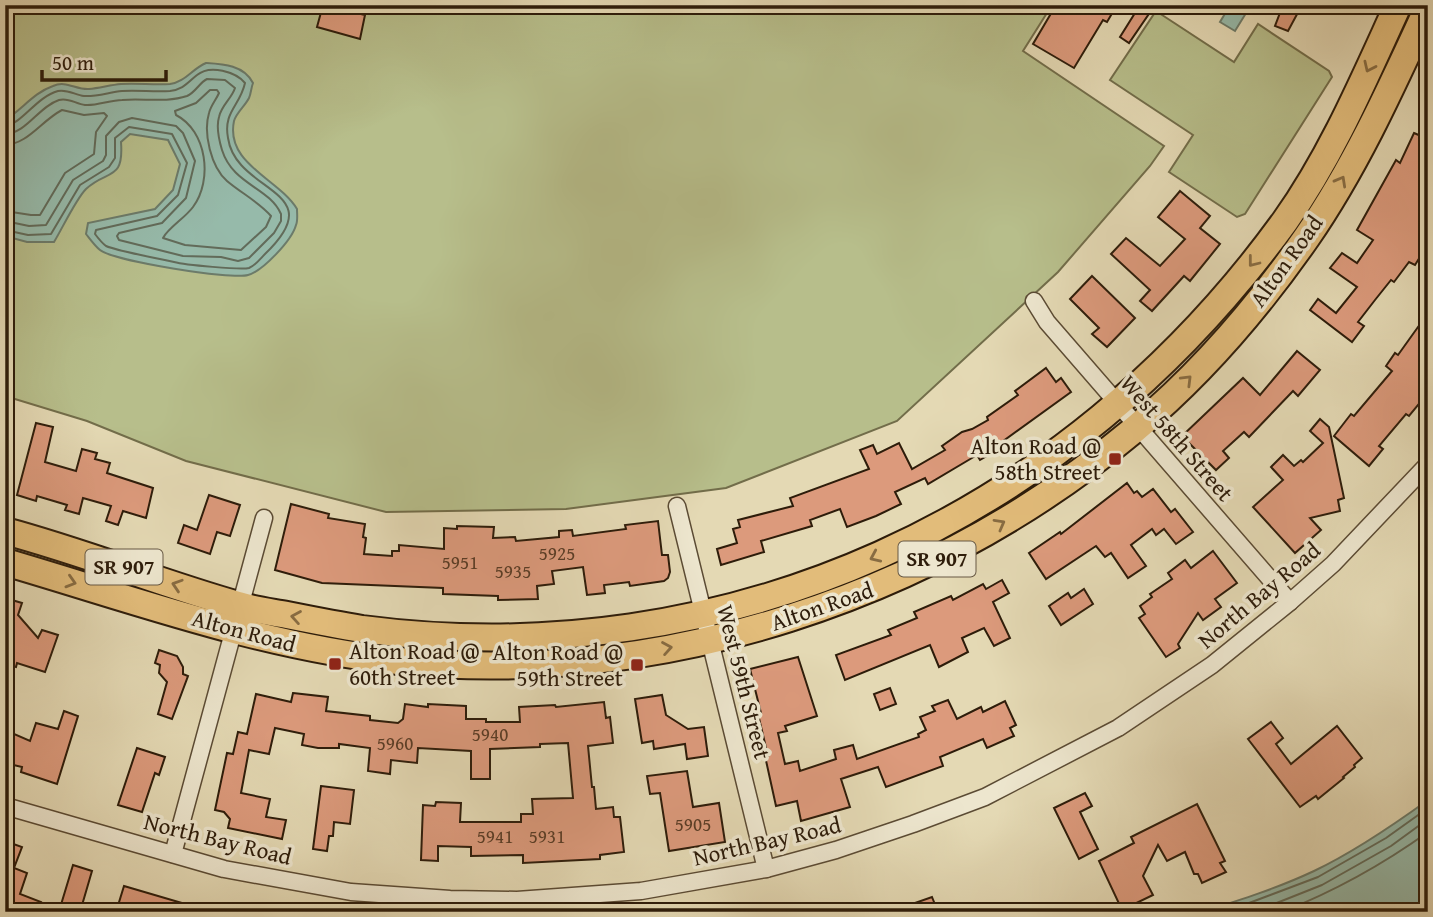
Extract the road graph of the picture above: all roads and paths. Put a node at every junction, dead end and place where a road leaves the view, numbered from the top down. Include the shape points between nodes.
1 (1428, 8) edge
2 (1394, 14) edge
3 (1422, 38) edge
4 (1034, 301) dead end
5 (1119, 405) junction
6 (1138, 427) junction
7 (1428, 464) edge
8 (677, 506) dead end
9 (264, 518) dead end
10 (5, 531) edge
11 (5, 562) edge
12 (1290, 603) junction
13 (703, 613) junction
14 (238, 619) junction
15 (710, 641) junction
16 (5, 806) edge
17 (173, 853) junction
18 (766, 869) junction

1 - 3 main road, Alton Road / SR 907
2 - 3 street
2 -> 5 main road, Alton Road / SR 907 via 1349,110 1286,220 1200,324
6 -> 3 main road, Alton Road / SR 907 via 1216,349 1307,237
4 - 5 street, West 58th Street
5 - 6 street, West 58th Street
5 -> 13 main road, Alton Road / SR 907 via 1045,463 934,530 813,583
6 - 12 street, West 58th Street
15 -> 6 main road, Alton Road / SR 907 via 826,607 944,556 1060,487
7 - 12 street, North Bay Road
8 - 13 street, West 59th Street
9 - 14 street
14 -> 10 main road, Alton Road / SR 907 via 51,543
11 -> 14 main road, Alton Road / SR 907
12 - 18 street, North Bay Road via 1212,665 1118,728 985,797 836,850
13 -> 14 main road, Alton Road / SR 907 via 606,630 495,637
13 - 15 street, West 59th Street
14 -> 15 main road, Alton Road / SR 907 via 323,651 431,663 548,663
14 - 17 street
15 - 18 street, West 59th Street
16 - 17 street, North Bay Road
17 - 18 street, North Bay Road via 225,869 351,892 450,899 517,900 641,891

